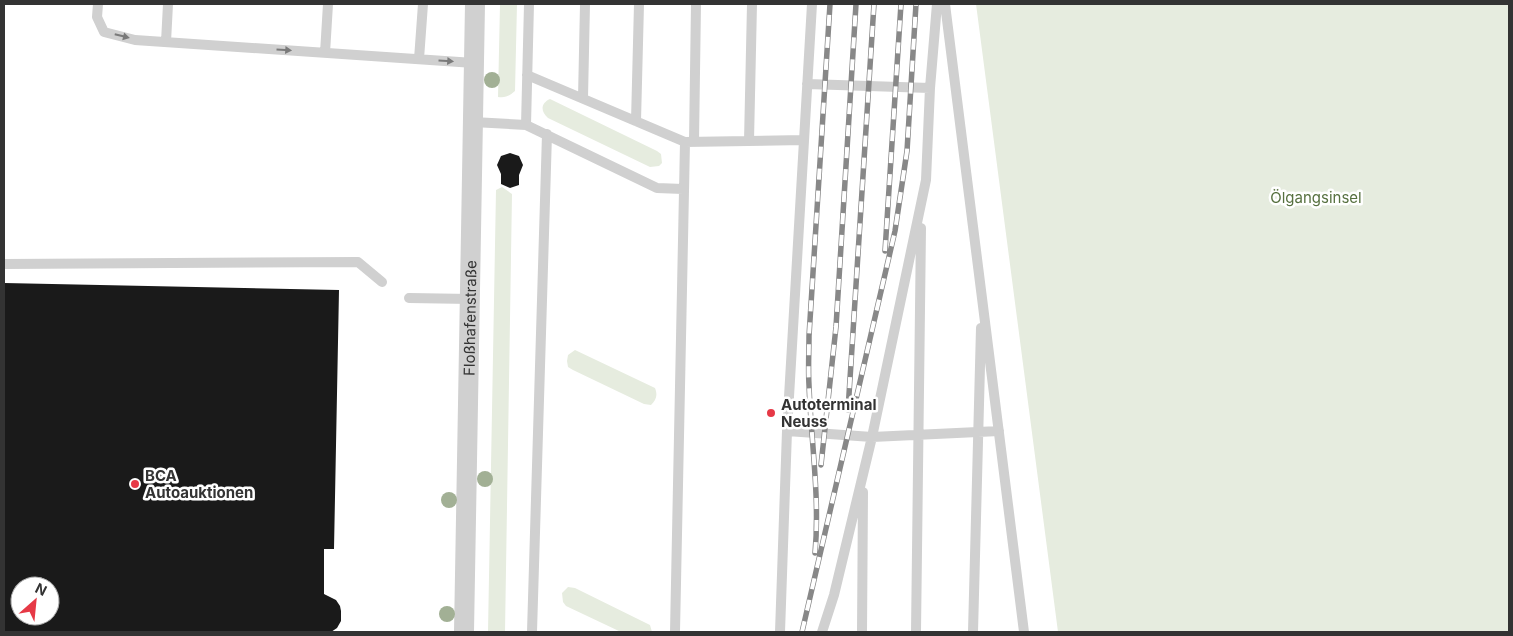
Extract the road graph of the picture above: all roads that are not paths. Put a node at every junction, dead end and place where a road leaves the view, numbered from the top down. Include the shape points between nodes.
1 (98, 4) edge
2 (168, 4) edge
3 (328, 4) edge
4 (423, 4) edge
5 (476, 4) edge
6 (529, 4) edge
7 (585, 4) edge
8 (639, 4) edge
9 (696, 4) edge
10 (752, 4) edge
11 (812, 4) edge
12 (937, 4) edge
13 (945, 4) edge
14 (166, 42) junction
15 (325, 52) junction
16 (420, 59) junction
17 (474, 63) junction
18 (527, 74) junction
19 (808, 84) junction
20 (930, 88) junction
21 (583, 98) junction
22 (636, 121) junction
23 (473, 122) junction
24 (526, 124) junction
25 (546, 134) junction
26 (750, 140) junction
27 (804, 140) junction
28 (689, 142) junction
29 (683, 189) junction
30 (921, 204) junction
31 (4, 264) edge
32 (382, 282) dead end
33 (982, 297) junction
34 (409, 298) dead end
35 (471, 300) junction
36 (787, 431) junction
37 (999, 431) junction
38 (977, 432) junction
39 (918, 435) junction
40 (872, 437) junction
41 (863, 473) junction
42 (464, 632) edge
43 (532, 632) edge
44 (675, 632) edge
45 (780, 632) edge
46 (822, 632) edge
47 (862, 632) edge
48 (916, 632) edge
49 (973, 632) edge
50 (1024, 632) edge

1 -> 14 lane via 97,17 104,32 135,40
2 - 14 lane
3 - 15 lane
4 - 16 lane
5 - 17 street, Floßhafenstraße
6 - 18 lane
7 - 21 lane
8 - 22 lane
9 - 28 lane
10 - 26 lane
11 - 19 lane
12 - 20 lane
13 - 33 lane
14 -> 15 lane
15 - 16 lane
16 -> 17 lane
17 - 23 street, Floßhafenstraße
18 - 21 lane
18 - 24 lane
19 - 20 lane
19 - 27 lane
20 - 30 lane via 926,180
21 - 22 lane
22 - 28 lane
23 - 24 lane
23 - 35 street, Floßhafenstraße
24 - 25 lane
25 - 29 lane via 657,188
25 - 43 lane
26 - 27 lane
26 - 28 lane
27 - 36 lane
28 - 29 lane
29 - 44 lane
30 - 39 lane
30 - 40 lane
31 - 32 lane via 358,262
33 - 37 lane
33 - 38 lane
34 - 35 lane
35 - 42 street, Floßhafenstraße
36 - 40 lane
36 - 45 lane
37 - 38 lane
37 - 50 lane
38 - 39 lane
38 - 49 lane
39 - 40 lane
39 - 48 lane
40 - 41 lane
41 - 46 lane
41 - 47 lane

